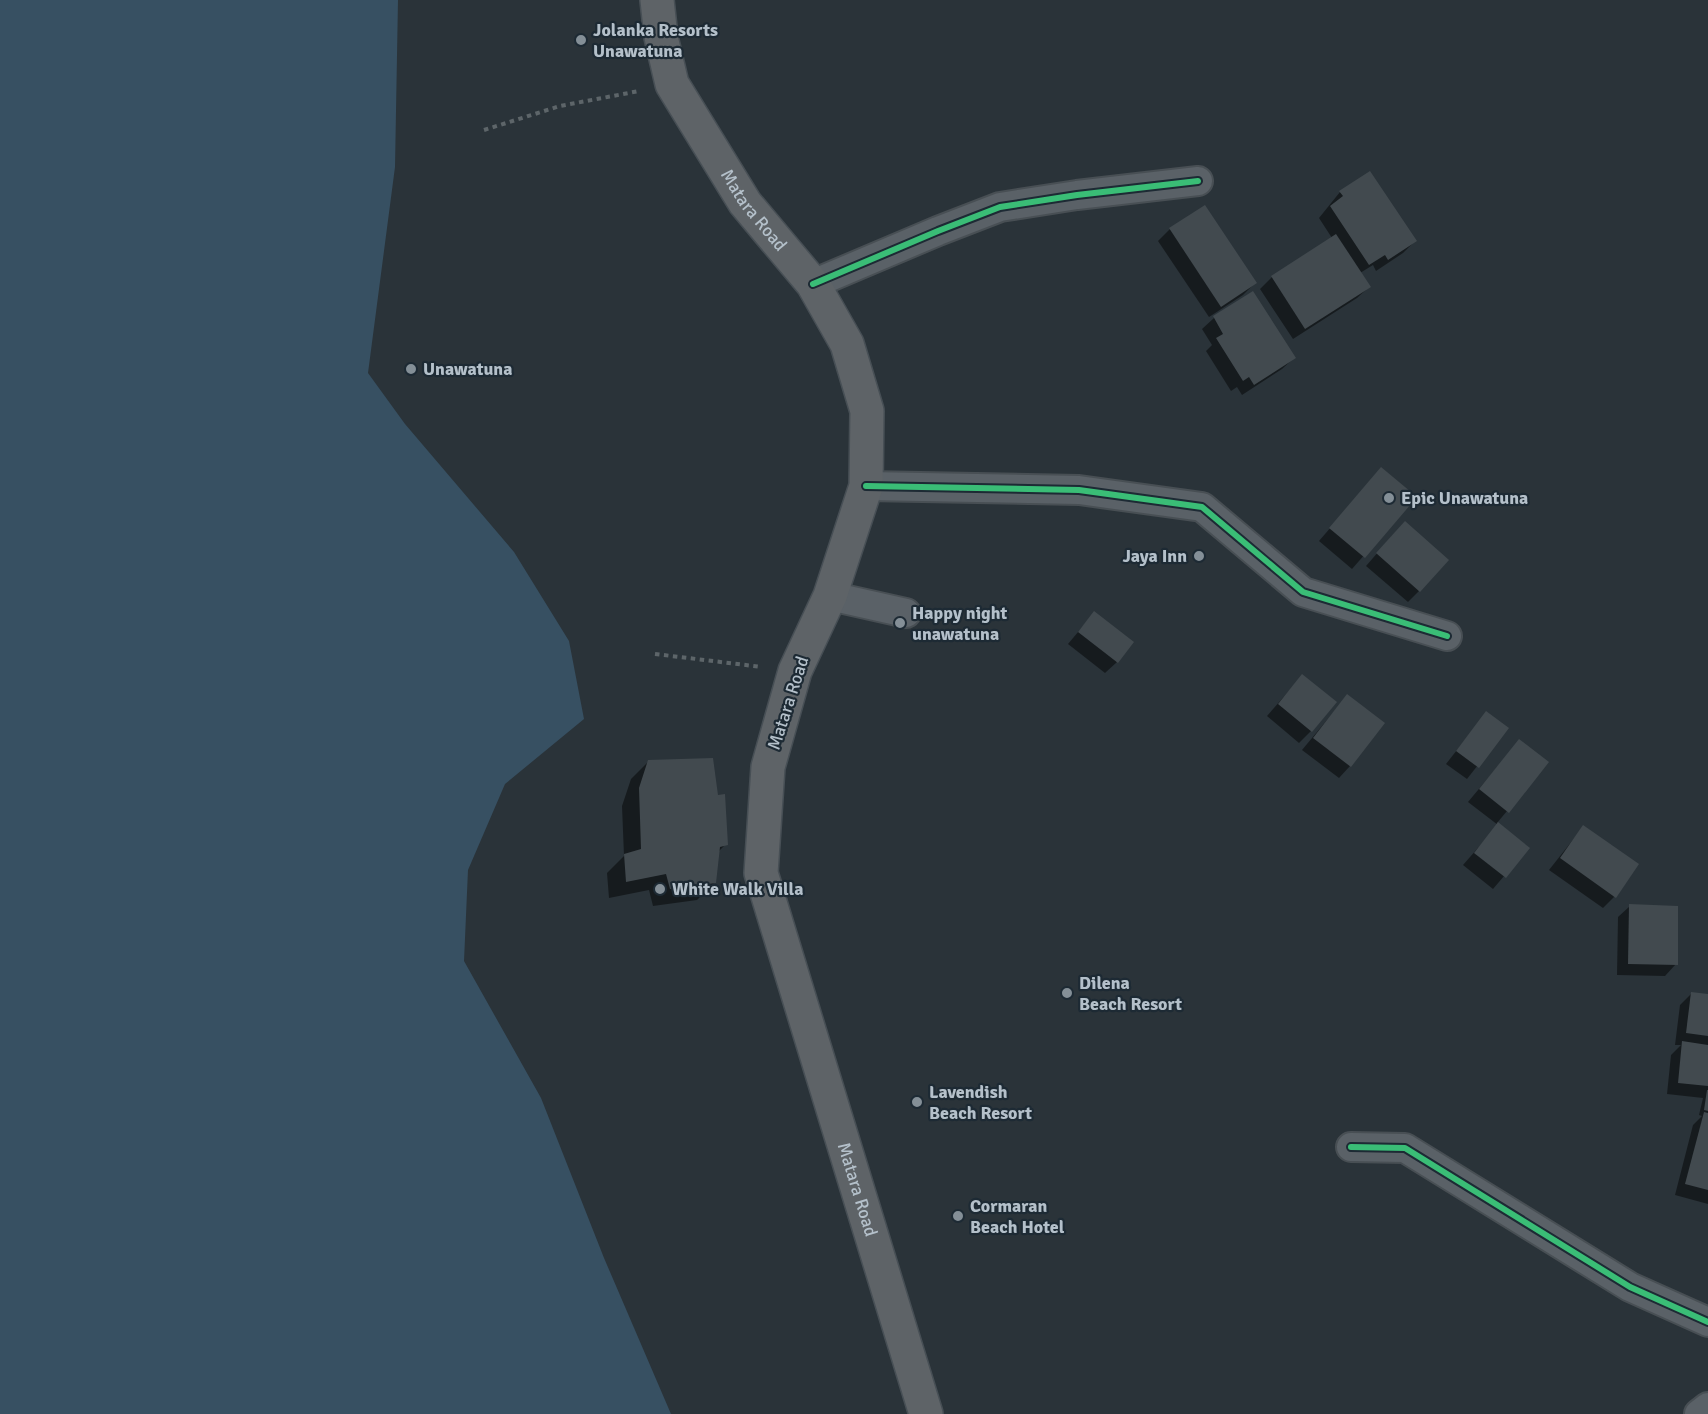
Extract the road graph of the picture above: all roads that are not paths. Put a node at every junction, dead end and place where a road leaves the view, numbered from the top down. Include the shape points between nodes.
1 (657, 0) edge
2 (1198, 181) dead end
3 (813, 284) junction
4 (866, 486) junction
5 (830, 596) junction
6 (906, 613) dead end
7 (1447, 636) dead end
8 (1351, 1147) dead end
9 (1708, 1323) edge
10 (1708, 1407) edge
11 (926, 1414) edge
12 (1700, 1414) edge

1 - 3 highway, Matara Road via 672,84 745,203
2 - 3 street via 1000,207
3 - 4 highway, Matara Road via 847,344 867,411
4 - 5 highway, Matara Road
4 - 7 street via 1079,490 1202,507 1303,592
5 - 6 street
5 - 11 highway, Matara Road via 795,671 768,768 761,873
8 - 9 street via 1405,1148 1630,1287
10 - 12 street

